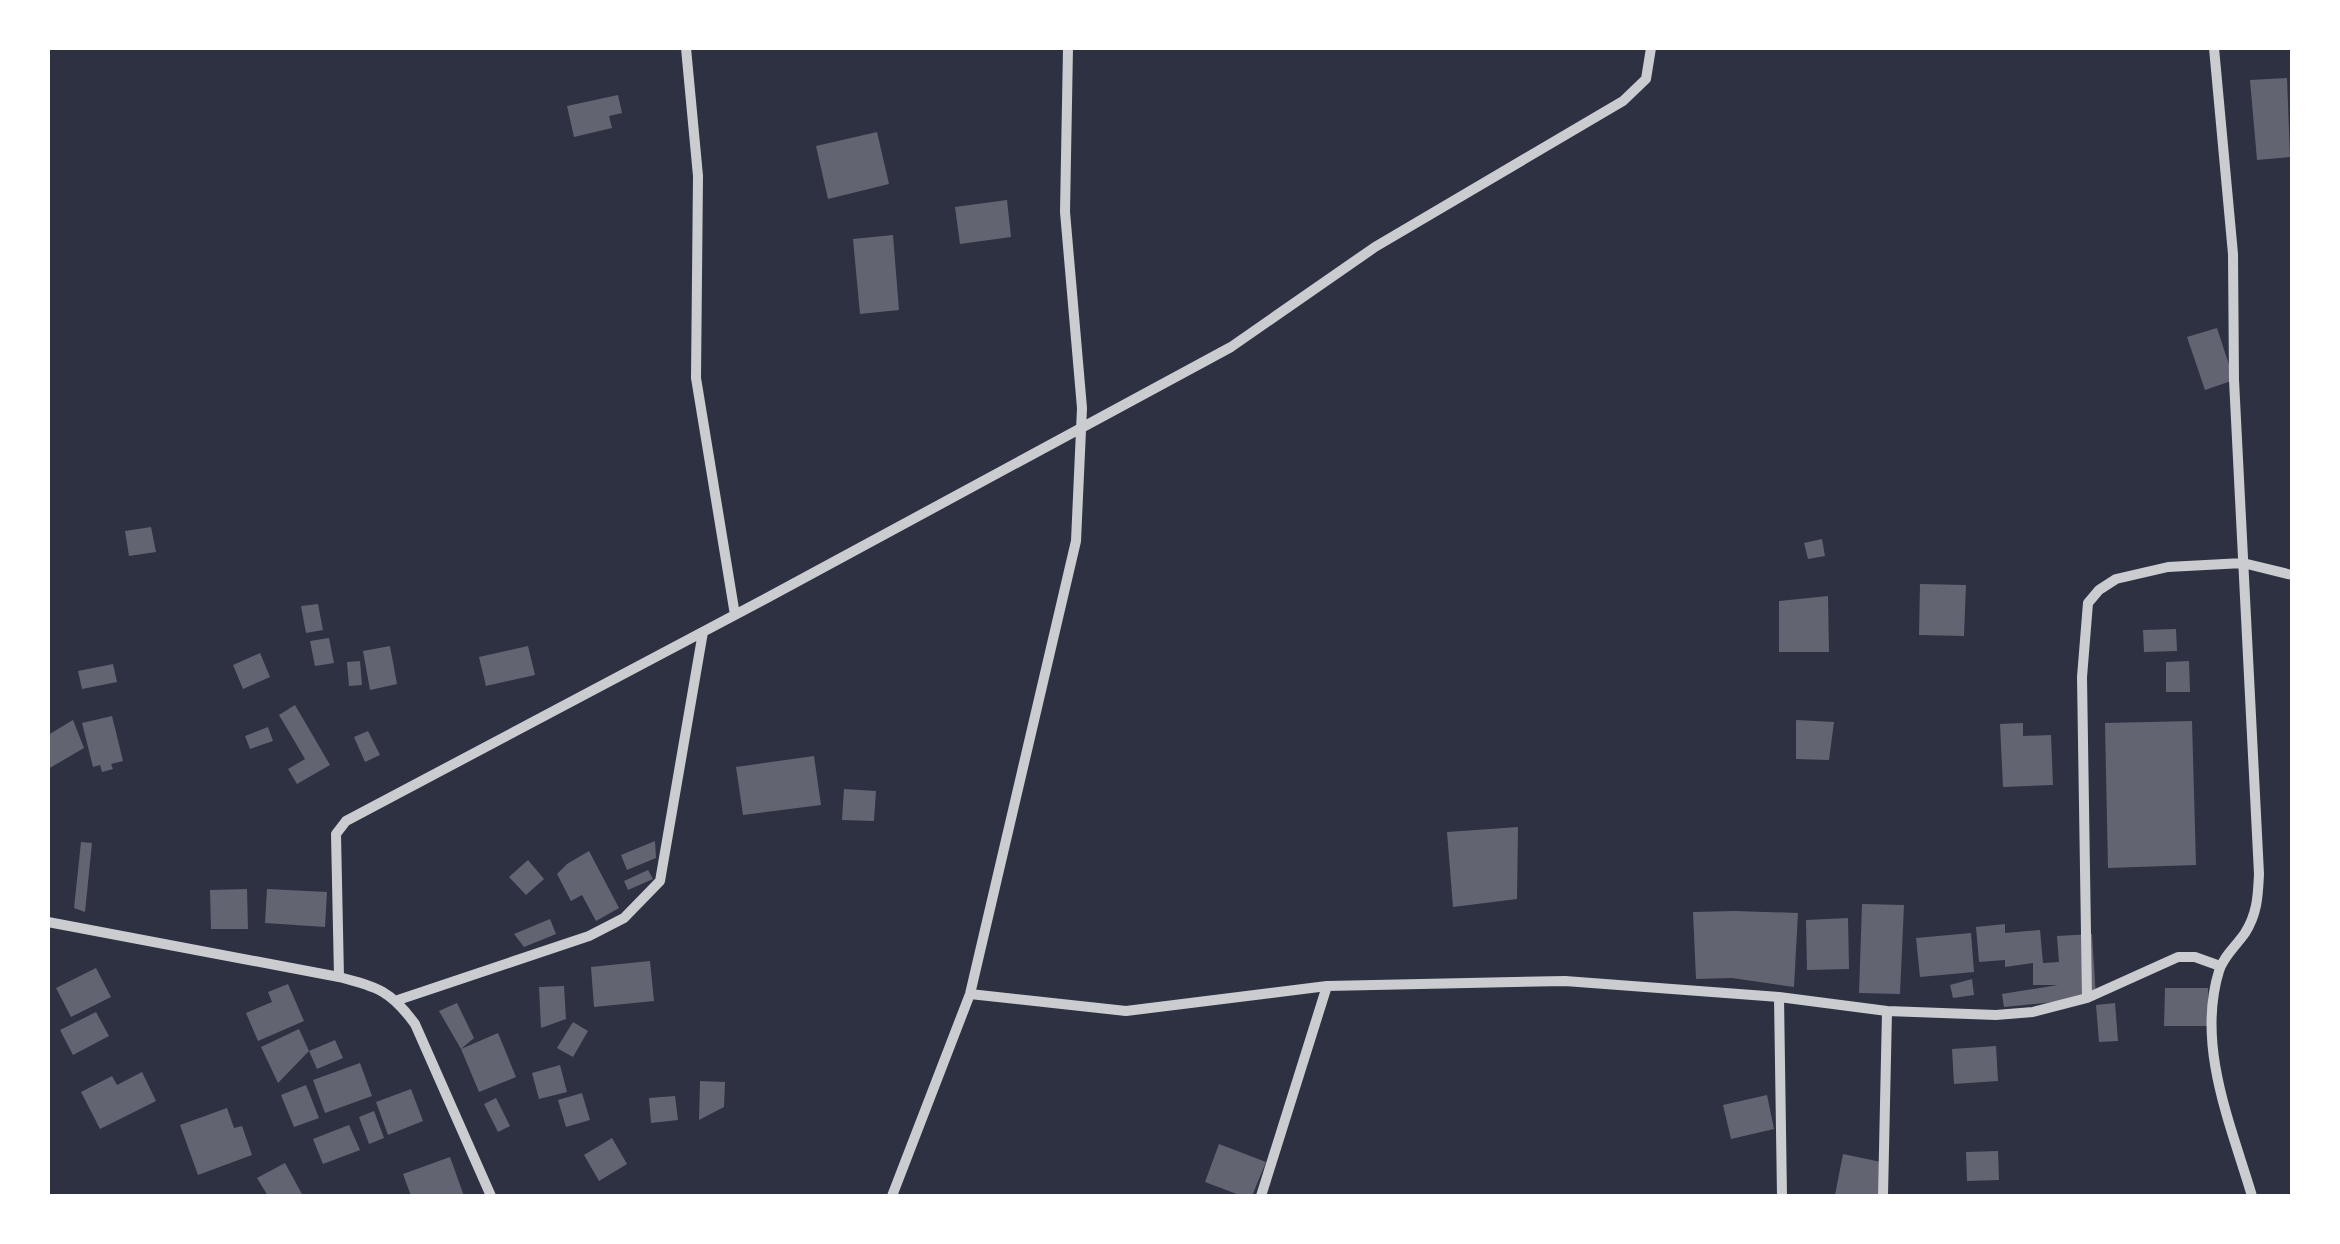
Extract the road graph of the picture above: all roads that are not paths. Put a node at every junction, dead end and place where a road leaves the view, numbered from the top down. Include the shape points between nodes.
1 (686, 48) edge
2 (1068, 48) edge
3 (1651, 48) edge
4 (2214, 48) edge
5 (1081, 428) junction
6 (2243, 563) junction
7 (2292, 575) edge
8 (735, 615) junction
9 (703, 632) junction
10 (48, 922) edge
11 (2220, 966) junction
12 (338, 977) junction
13 (1327, 986) junction
14 (970, 994) junction
15 (1779, 998) junction
16 (2087, 998) junction
17 (398, 1000) junction
18 (1887, 1011) junction
19 (490, 1196) edge
20 (892, 1196) edge
21 (1260, 1196) edge
22 (1782, 1196) edge
23 (1883, 1196) edge
24 (2252, 1196) edge

1 - 8 street via 698,176 696,378
2 - 5 street via 1065,212
3 - 5 street via 1646,79 1622,101 1375,247 1230,347
4 - 6 street via 2233,254
5 - 8 street
5 - 14 street via 1076,541
6 - 7 street
6 - 11 street via 2258,908
6 - 16 street via 2168,567 2116,579 2088,603 2082,677
8 - 9 street
9 - 12 street via 346,821 336,834
9 - 17 street via 660,880 624,918 589,936
10 - 12 street
11 - 16 street via 2178,956
11 - 24 street via 2210,1042
12 - 17 street
13 - 14 street via 1126,1010
13 - 15 street via 1566,980
13 - 21 street
14 - 20 street
15 - 18 street
15 - 22 street
16 - 18 street via 1996,1015
17 - 19 street via 415,1024
18 - 23 street

